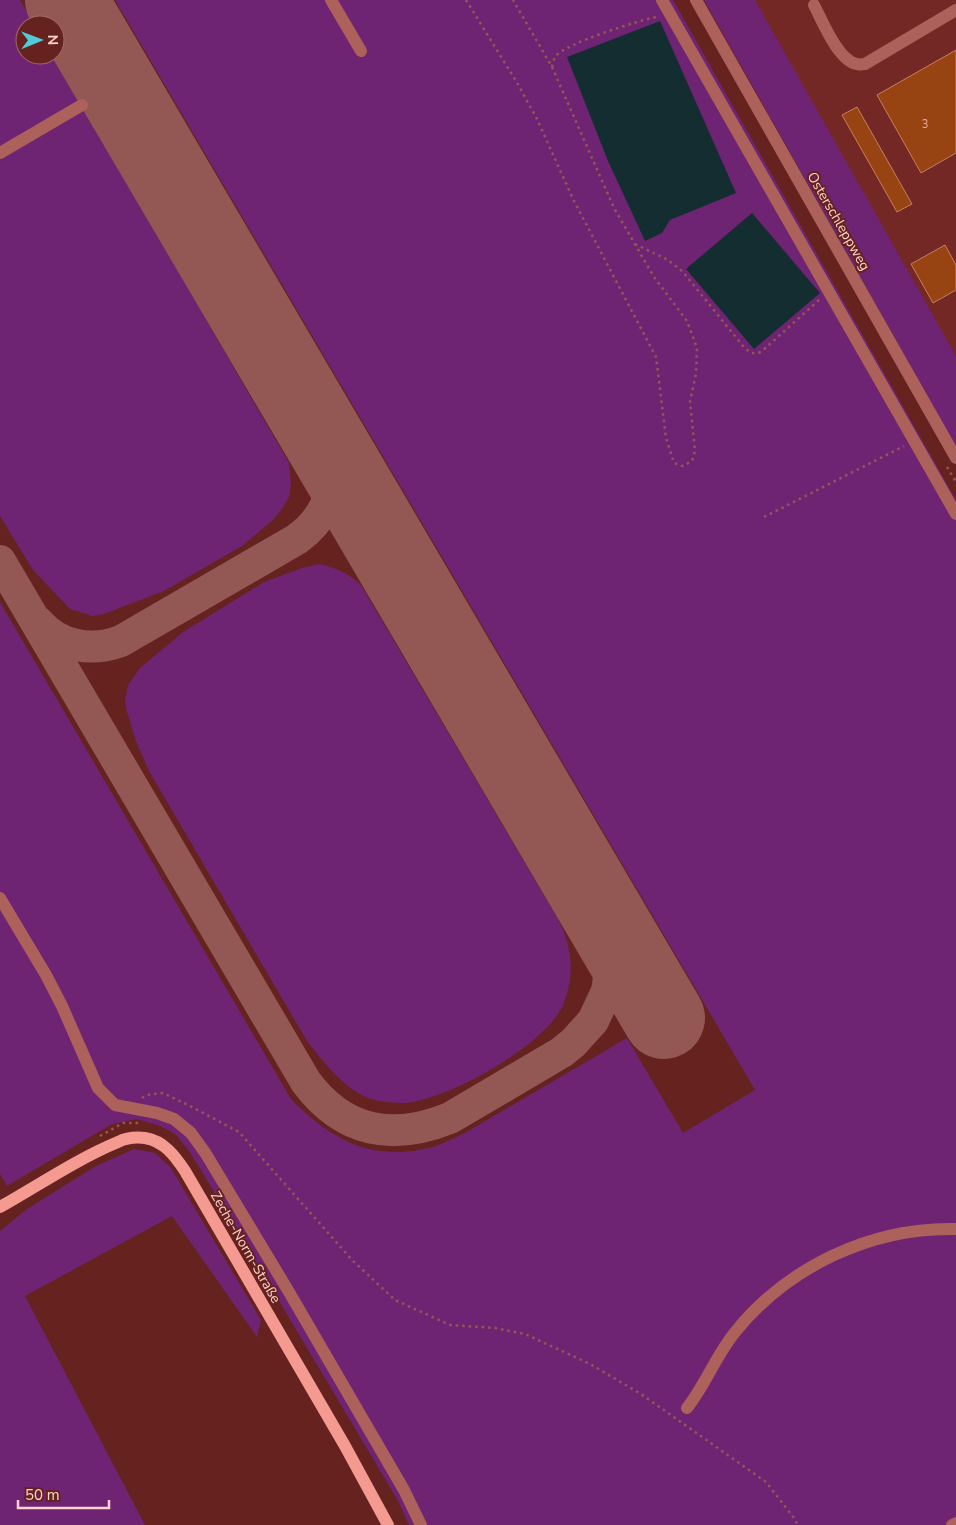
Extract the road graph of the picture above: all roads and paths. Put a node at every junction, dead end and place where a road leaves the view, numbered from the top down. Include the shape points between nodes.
1 (331, 0) edge
2 (466, 0) edge
3 (514, 0) edge
4 (662, 0) edge
5 (696, 0) edge
6 (814, 5) dead end
7 (956, 10) edge
8 (672, 17) junction
9 (362, 51) dead end
10 (552, 66) junction
11 (82, 105) dead end
12 (0, 153) edge
13 (635, 244) junction
14 (829, 292) junction
15 (914, 441) junction
16 (956, 458) edge
17 (956, 514) edge
18 (764, 517) dead end
19 (0, 898) edge
20 (128, 1107) junction
21 (142, 1124) dead end
22 (97, 1137) dead end
23 (0, 1207) edge
24 (956, 1229) edge
25 (687, 1408) dead end
26 (956, 1522) edge
27 (388, 1525) edge
28 (421, 1525) edge
29 (798, 1525) edge
30 (952, 1525) edge

1 - 9 street
2 - 13 path via 537,119 573,199 656,358 666,438 674,463 684,466 692,462 696,451 690,401 697,348 687,321 654,277
3 - 10 path
4 - 8 street
5 - 16 street, Osterschleppweg
6 - 7 street via 833,42 846,58 856,64 865,64
8 - 10 path via 656,16 638,21 570,46 556,55
8 - 14 street
10 - 13 path via 614,208
11 - 12 street
13 - 14 path via 668,260 683,272 748,352 754,354 761,352
14 - 15 street
15 - 17 street
15 - 18 path
19 - 20 street via 54,991 98,1088 115,1105
20 - 28 street via 174,1120 206,1154 404,1490
20 - 29 path via 147,1095 163,1093 238,1132 352,1260 395,1300 450,1325 526,1334 590,1364 641,1394 766,1482
21 - 22 path via 123,1123
23 - 27 main road, Zeche-Norm-Straße via 120,1141 145,1138 170,1150 345,1446
24 - 25 street via 892,1235 862,1244 812,1266 786,1283 758,1306 735,1332
26 - 30 street

